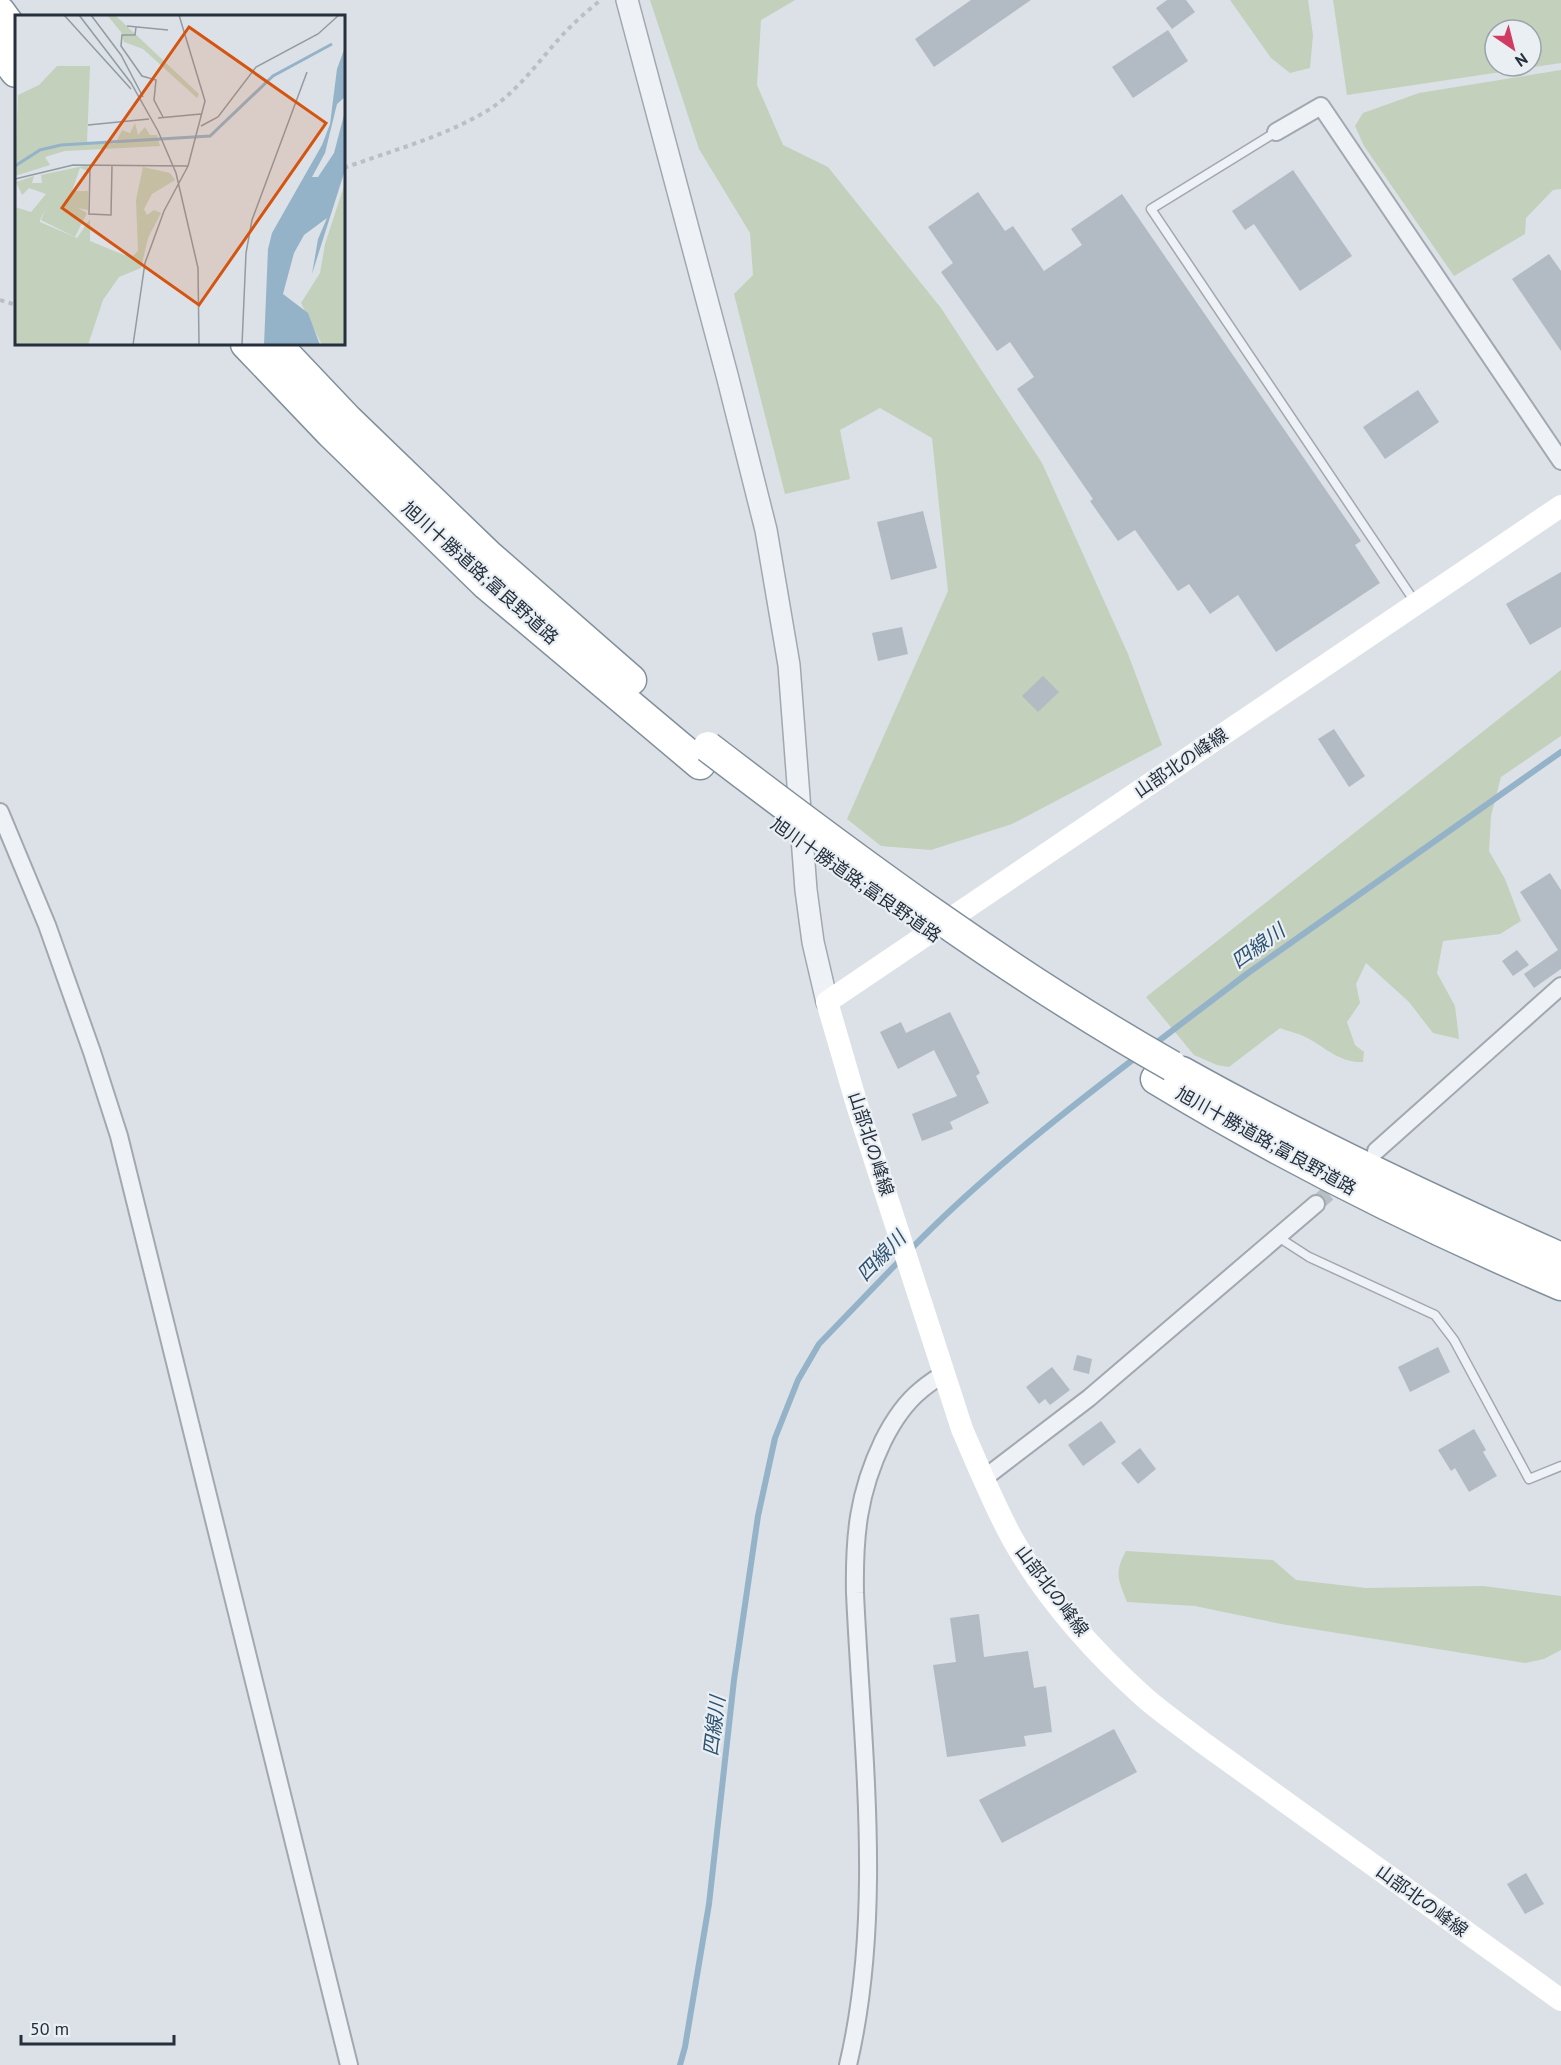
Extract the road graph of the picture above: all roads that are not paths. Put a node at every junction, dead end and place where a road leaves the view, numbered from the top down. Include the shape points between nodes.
1 (627, 0) edge
2 (0, 12) edge
3 (15, 33) edge
4 (0, 51) edge
5 (15, 71) edge
6 (1276, 132) joint
7 (247, 345) edge
8 (277, 345) edge
9 (1561, 460) edge
10 (1561, 506) edge
11 (1417, 604) junction
12 (704, 756) junction
13 (0, 812) edge
14 (1561, 986) edge
15 (827, 1002) junction
16 (1376, 1151) dead end
17 (1316, 1204) tunnel mouth
18 (1278, 1237) junction
19 (1494, 1243) junction
20 (1561, 1248) edge
21 (1561, 1258) edge
22 (1561, 1285) edge
23 (1561, 1294) edge
24 (943, 1374) junction
25 (1561, 1466) edge
26 (983, 1479) junction
27 (1561, 2001) edge
28 (349, 2065) edge
29 (848, 2065) edge

1 - 15 street via 766,530 789,665 806,890
2 - 3 highway
4 - 5 highway
6 - 9 street via 1321,106
6 - 11 lane via 1150,208
7 - 12 highway, 旭川十勝道路;富良野道路 via 486,584
8 - 12 highway, 旭川十勝道路;富良野道路 via 348,420 488,555
10 - 11 main road, 山部北の峰線
11 - 15 main road, 山部北の峰線
12 - 19 highway, 旭川十勝道路;富良野道路 via 782,828 883,901 993,976 1164,1072 1233,1126 1353,1189
13 - 28 street via 47,925 119,1136
14 - 16 street
15 - 24 main road, 山部北の峰線
17 - 18 street
18 - 25 lane via 1309,1257 1435,1315 1454,1340 1529,1479
18 - 26 street via 1089,1398
19 - 20 highway
19 - 21 highway, 旭川十勝道路;富良野道路
19 - 22 highway, 旭川十勝道路;富良野道路
19 - 23 highway
24 - 26 main road, 山部北の峰線
24 - 29 street via 920,1390 889,1430 869,1472 857,1529 855,1593 869,1866 859,2011
26 - 27 main road, 山部北の峰線 via 1013,1539 1044,1586 1104,1658 1145,1698

